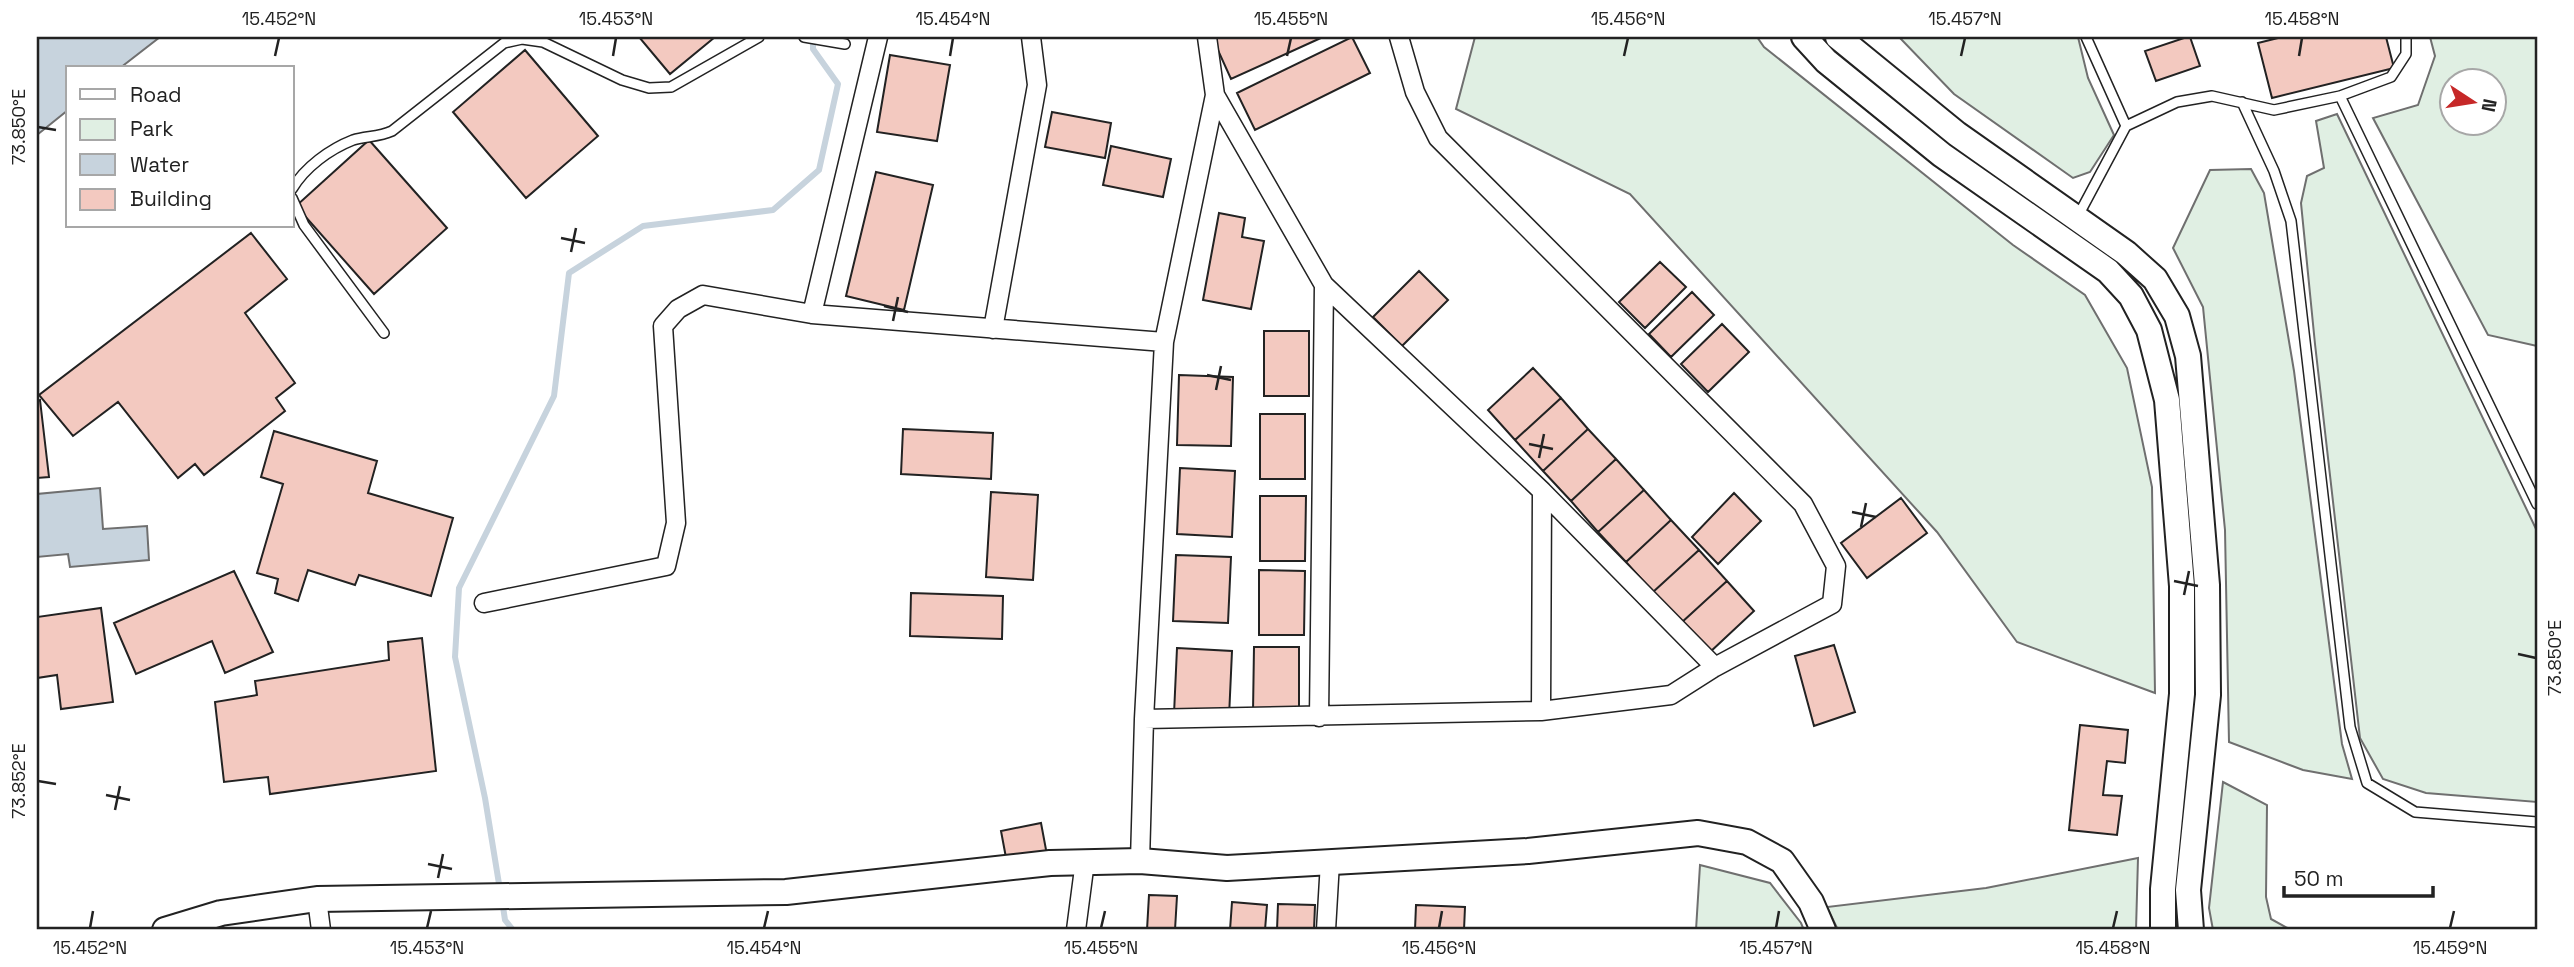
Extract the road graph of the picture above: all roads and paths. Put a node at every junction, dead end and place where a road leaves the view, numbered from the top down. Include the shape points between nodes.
1 (759, 37) edge
2 (804, 37) edge
3 (878, 37) edge
4 (1031, 37) edge
5 (1207, 37) edge
6 (1399, 37) edge
7 (1804, 37) edge
8 (1838, 37) edge
9 (2086, 37) edge
10 (2406, 37) edge
11 (845, 44) dead end
12 (1215, 95) junction
13 (2340, 96) junction
14 (2242, 102) junction
15 (2126, 126) junction
16 (294, 187) edge
17 (294, 205) edge
18 (2077, 217) junction
19 (1324, 285) junction
20 (813, 314) junction
21 (993, 329) junction
22 (384, 333) dead end
23 (1164, 342) junction
24 (1542, 491) junction
25 (2537, 504) edge
26 (484, 603) dead end
27 (1715, 667) junction
28 (1541, 711) junction
29 (1319, 716) junction
30 (1144, 719) junction
31 (2537, 822) edge
32 (1085, 861) junction
33 (1140, 861) junction
34 (1330, 862) junction
35 (317, 899) junction
36 (165, 930) edge
37 (321, 930) edge
38 (1076, 930) edge
39 (1326, 930) edge
40 (1823, 930) edge
41 (2163, 930) edge
42 (2191, 930) edge

1 - 16 lane via 671,87 649,88 542,42 522,39 504,43 392,131 355,139 314,163
2 - 11 lane
3 - 20 street
4 - 21 street via 1037,85
5 - 12 street
6 - 27 street via 1415,92 1438,138 1803,504 1836,566 1832,604
7 - 41 main road via 1826,61 1942,155 2108,271 2131,296 2149,330 2167,400 2182,586 2182,694
8 - 18 main road via 1957,134
9 - 15 lane
10 - 13 lane via 2406,54 2391,77
12 - 19 street
12 - 23 street
13 - 14 lane via 2274,110
13 - 25 lane
14 - 15 lane via 2212,96 2177,102
14 - 31 lane via 2291,220 2350,727 2367,783 2415,812
15 - 18 lane
17 - 22 lane
18 - 42 main road via 2155,279 2176,316 2188,356 2207,585 2208,695 2188,890
19 - 24 street
19 - 29 street
20 - 21 street
20 - 26 street via 703,295 678,309 663,326 676,523 666,566
21 - 23 street
23 - 30 street
24 - 27 street
24 - 28 street
27 - 28 street via 1671,695
28 - 29 street
29 - 30 street
30 - 33 street
32 - 33 main road
32 - 35 main road via 786,892
32 - 38 street
33 - 34 main road via 1227,868
34 - 39 street
34 - 40 main road via 1528,851 1698,833 1747,842 1782,861 1811,902
35 - 36 main road via 221,913
35 - 37 street

